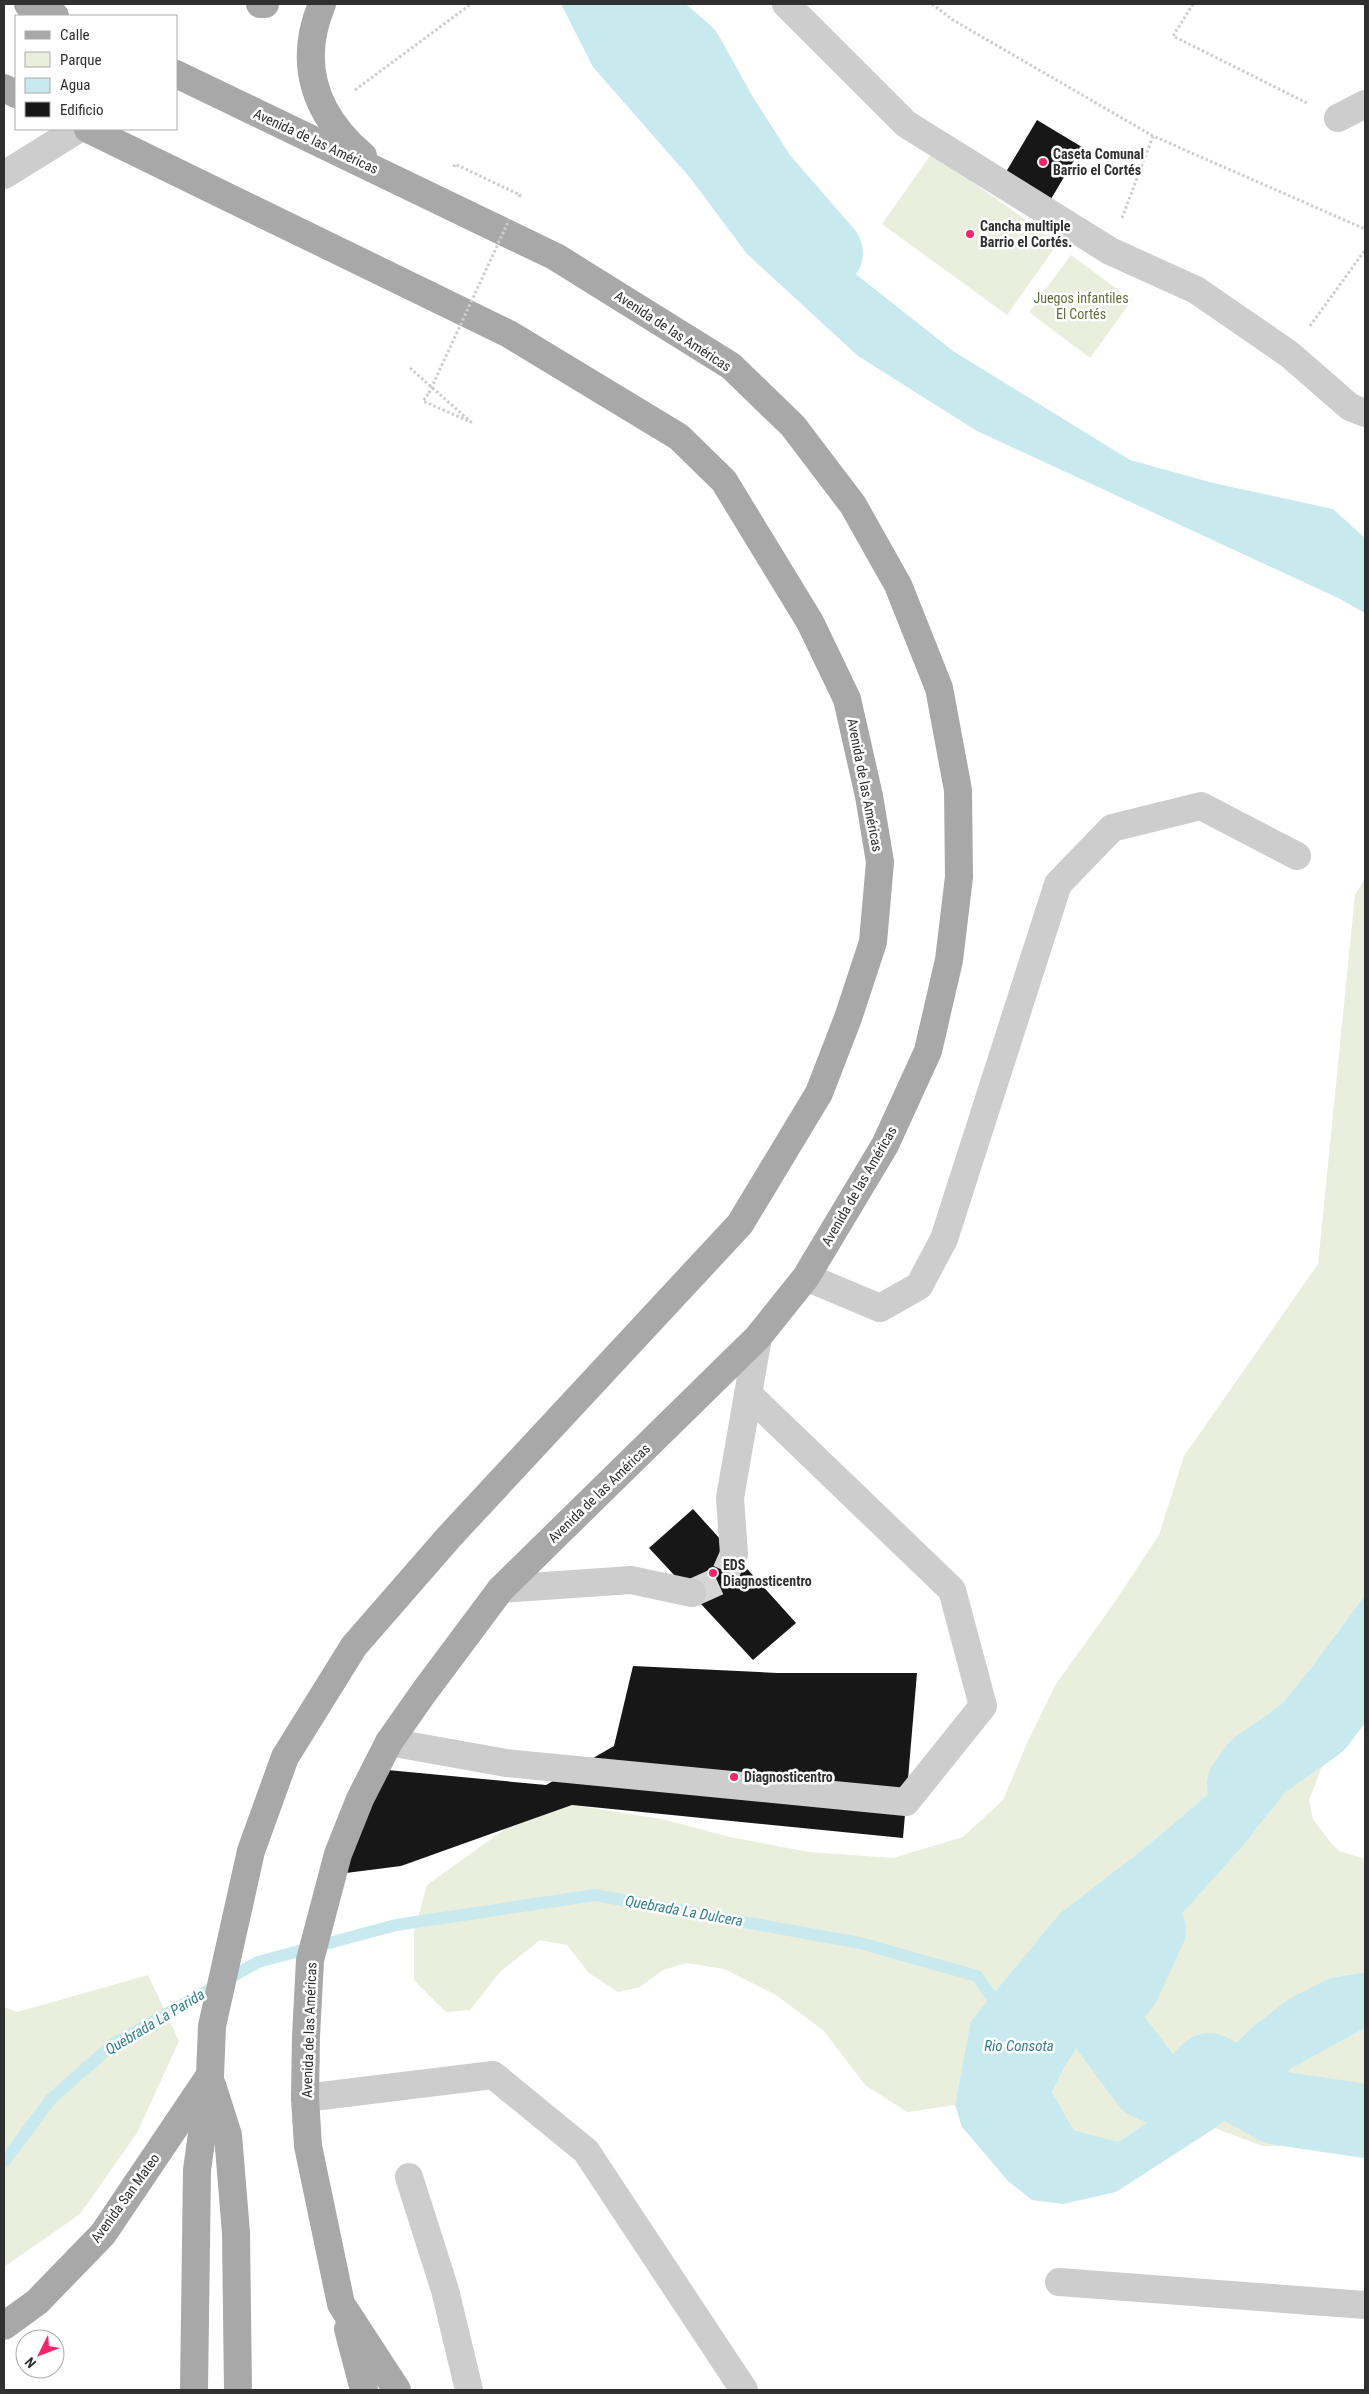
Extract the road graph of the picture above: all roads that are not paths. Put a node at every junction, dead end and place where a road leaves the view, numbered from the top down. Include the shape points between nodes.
1 (28, 4) edge
2 (260, 4) edge
3 (265, 4) edge
4 (322, 4) edge
5 (786, 4) edge
6 (53, 15) edge
7 (178, 75) edge
8 (1365, 104) edge
9 (1338, 118) road end
10 (76, 130) edge
11 (90, 130) edge
12 (382, 172) junction
13 (4, 175) edge
14 (1365, 413) edge
15 (1296, 856) dead end
16 (806, 1276) junction
17 (758, 1337) junction
18 (748, 1394) junction
19 (734, 1554) tunnel mouth
20 (501, 1589) junction
21 (692, 1593) tunnel mouth
22 (389, 1742) junction
23 (210, 2076) junction
24 (305, 2098) junction
25 (409, 2177) dead end
26 (1059, 2282) dead end
27 (341, 2304) junction
28 (1365, 2305) edge
29 (4, 2326) edge
30 (194, 2390) edge
31 (238, 2390) edge
32 (364, 2390) edge
33 (397, 2390) edge
34 (470, 2390) edge
35 (744, 2390) edge

1 - 6 main road
2 - 3 main road
4 - 12 main road via 314,23 310,53 313,84 324,112 350,145
5 - 14 street via 906,124 1110,250 1196,290 1289,354 1350,407
7 - 12 main road, Avenida de las Américas
8 - 9 street
10 - 13 street
11 - 23 main road, Avenida de las Américas via 509,334 679,437 724,481 810,622 847,699 880,862 873,942 848,1018 818,1092 740,1224 449,1537 354,1646 285,1757 251,1851 212,2026
12 - 16 main road, Avenida de las Américas via 556,257 731,366 793,426 853,505 898,585 939,688 958,790 958,877 948,960 928,1051 886,1146
15 - 16 street via 1201,806 1112,828 1058,884 944,1240 919,1286 880,1308
16 - 17 main road, Avenida de las Américas
17 - 18 street
17 - 20 main road, Avenida de las Américas
18 - 19 street via 730,1498
18 - 22 street via 952,1590 983,1706 906,1802 506,1763
20 - 21 street via 631,1580
20 - 22 main road, Avenida de las Américas
22 - 24 main road, Avenida de las Américas via 360,1799 338,1854 310,1960
23 - 29 main road, Avenida San Mateo via 103,2234 37,2302
23 - 30 main road, Avenida de las Américas via 197,2170
23 - 31 main road via 228,2135 236,2233
24 - 27 main road, Avenida de las Américas via 308,2146
24 - 35 street via 493,2075 586,2151
25 - 34 street via 445,2290
26 - 28 street
27 - 32 main road
27 - 33 main road, Avenida de las Américas

